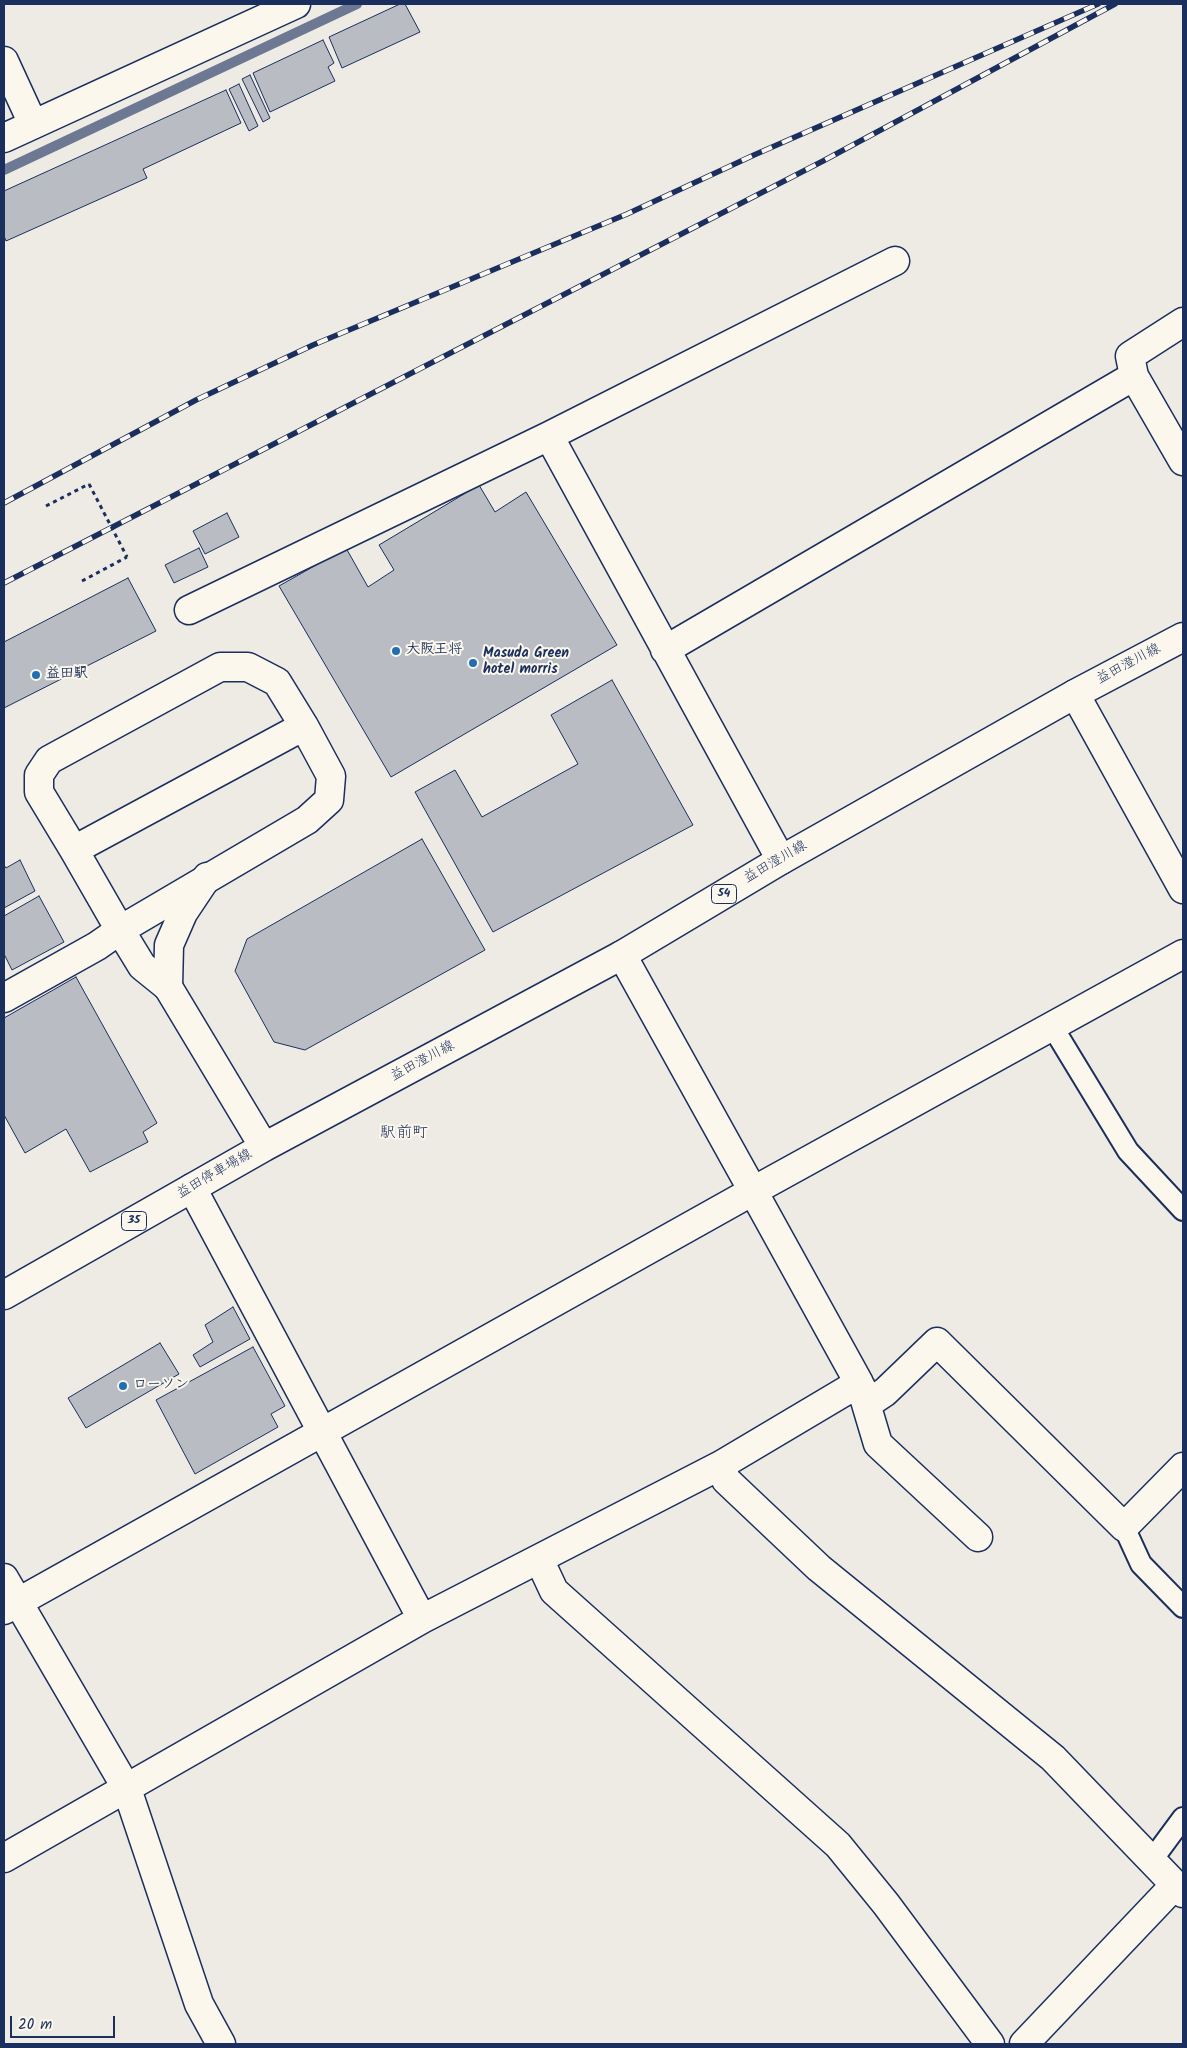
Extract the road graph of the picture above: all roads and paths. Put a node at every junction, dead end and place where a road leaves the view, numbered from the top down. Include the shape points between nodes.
1 (296, 4) edge
2 (4, 61) edge
3 (33, 124) junction
4 (4, 138) edge
5 (895, 261) dead end
6 (1183, 322) edge
7 (1134, 376) junction
8 (549, 436) junction
9 (1183, 461) edge
10 (46, 506) dead end
11 (82, 580) dead end
12 (189, 610) dead end
13 (1183, 637) edge
14 (665, 650) junction
15 (1075, 694) junction
16 (304, 726) junction
17 (74, 850) junction
18 (781, 860) junction
19 (208, 877) junction
20 (1183, 889) edge
21 (120, 930) junction
22 (1183, 954) edge
23 (622, 955) junction
24 (168, 987) junction
25 (4, 998) edge
26 (1052, 1026) junction
27 (264, 1147) junction
28 (192, 1188) junction
29 (753, 1191) junction
30 (1183, 1210) edge
31 (4, 1294) edge
32 (863, 1393) junction
33 (322, 1432) junction
34 (721, 1465) junction
35 (1183, 1467) edge
36 (1124, 1527) junction
37 (978, 1537) dead end
38 (539, 1558) junction
39 (4, 1578) edge
40 (11, 1606) edge
41 (1183, 1607) edge
42 (422, 1619) junction
43 (127, 1789) junction
44 (1183, 1818) edge
45 (4, 1858) edge
46 (1152, 1860) junction
47 (1179, 1890) edge
48 (221, 2044) edge
49 (990, 2044) edge
50 (1024, 2044) edge

1 - 3 street
2 - 3 street
3 - 4 street
5 - 8 street
6 - 7 street via 1130,356
7 - 9 street
7 - 14 street
8 - 12 street
8 - 14 street
10 - 11 path, bridge via 89,484 127,557
13 - 15 street, 益田澄川線 / 54
14 - 18 street
15 - 18 street, 益田澄川線 / 54
15 - 20 street
16 - 17 street
16 - 17 street via 277,682 263,673 235,666 220,667 203,676 49,760 39,774 39,792
16 - 19 street via 331,776 329,800 307,820
17 - 21 street
18 - 23 street, 益田澄川線 / 54
19 - 21 street
19 - 24 street via 183,913 169,945
21 - 24 street via 142,966
21 - 25 street via 98,946
22 - 26 street
23 - 27 street, 益田澄川線 / 54
23 - 29 street
24 - 27 street, 益田停車場線
26 - 29 street
26 - 30 lane via 1128,1151
27 - 28 street, 益田停車場線 / 35
28 - 31 street, 益田停車場線 / 35
28 - 33 street
29 - 32 street
29 - 33 street
32 - 34 street
32 - 36 street via 885,1392 937,1342
32 - 37 street via 878,1444
33 - 40 street
33 - 42 street
34 - 38 street
34 - 46 street via 726,1480 819,1568 1053,1758
35 - 36 street
36 - 41 lane via 1141,1564
38 - 42 street
38 - 49 street via 554,1592 838,1845
39 - 40 street
40 - 43 street
42 - 43 street
43 - 45 street
43 - 48 street via 199,2004
44 - 46 lane
46 - 47 street
47 - 50 street

